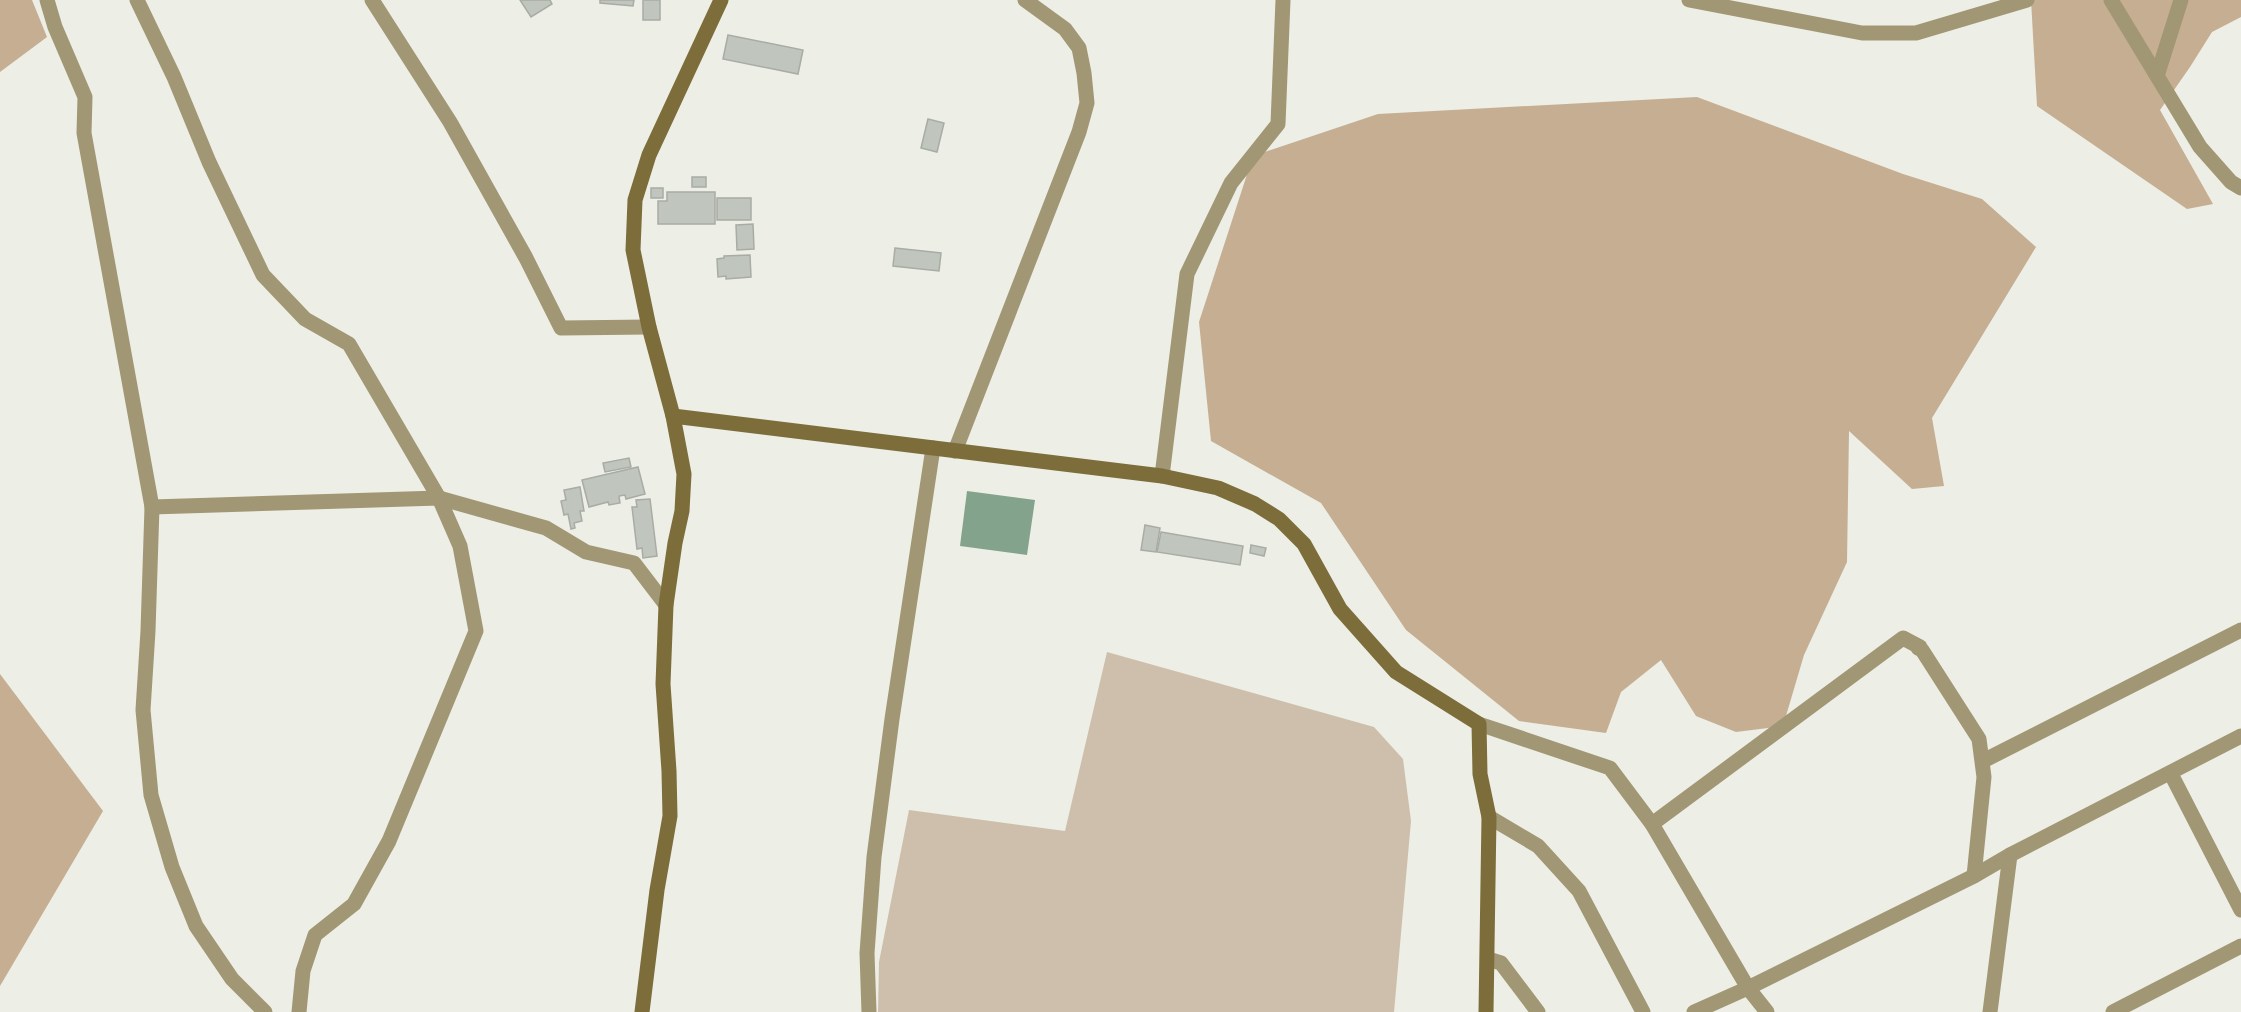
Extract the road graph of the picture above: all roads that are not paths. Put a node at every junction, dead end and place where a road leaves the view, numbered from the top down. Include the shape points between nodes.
1 (47, 0) edge
2 (137, 0) edge
3 (372, 0) edge
4 (721, 0) edge
5 (1025, 0) edge
6 (1283, 0) edge
7 (1689, 0) edge
8 (2027, 0) edge
9 (2111, 0) edge
10 (2181, 0) edge
11 (2157, 76) junction
12 (2241, 188) edge
13 (649, 327) junction
14 (673, 416) junction
15 (933, 448) junction
16 (955, 451) junction
17 (1161, 476) junction
18 (439, 498) junction
19 (152, 507) junction
20 (666, 604) junction
21 (2241, 630) edge
22 (1479, 724) junction
23 (2241, 736) edge
24 (1983, 761) junction
25 (2170, 774) junction
26 (1490, 817) junction
27 (1652, 824) junction
28 (2010, 855) junction
29 (1974, 876) junction
30 (2241, 910) edge
31 (2241, 946) edge
32 (1488, 959) junction
33 (1748, 988) junction
34 (265, 1012) edge
35 (299, 1012) edge
36 (642, 1012) edge
37 (869, 1012) edge
38 (1486, 1012) edge
39 (1538, 1012) edge
40 (1643, 1012) edge
41 (1694, 1012) edge
42 (1767, 1012) edge
43 (1990, 1012) edge
44 (2113, 1012) edge

1 - 19 street via 85,98 84,133
2 - 18 street via 263,275 305,319 349,344
3 - 13 street via 450,123 561,328
4 - 13 street via 649,155 635,200 633,250
5 - 16 street via 1065,29 1079,48 1087,103
6 - 17 street via 1278,124 1231,183 1187,274
7 - 8 street via 1862,33 1916,33
9 - 11 street
10 - 11 street
11 - 12 street via 2200,147
13 - 14 street
14 - 15 street
14 - 20 street via 684,474 682,511
15 - 16 street
15 - 37 street via 874,857 867,953
16 - 17 street
17 - 22 street via 1218,488 1279,519 1304,544 1340,609 1396,672
18 - 19 street
18 - 20 street via 546,528 586,552 634,563
18 - 35 street via 460,546 476,631 389,841 354,904 315,935 303,971
19 - 34 street via 143,710 151,795 172,867 196,926 232,979
20 - 36 street via 663,684 670,816
21 - 24 street
22 - 26 street via 1480,774
22 - 27 street via 1610,768
23 - 25 street
24 - 27 street via 1979,739 1920,646 1903,638
24 - 29 street
25 - 28 street
25 - 30 street
26 - 32 street
26 - 40 street via 1538,846 1579,891
27 - 33 street
28 - 29 street
28 - 43 street
29 - 33 street
31 - 44 street
32 - 38 street
32 - 39 street via 1501,963
33 - 41 street
33 - 42 street

